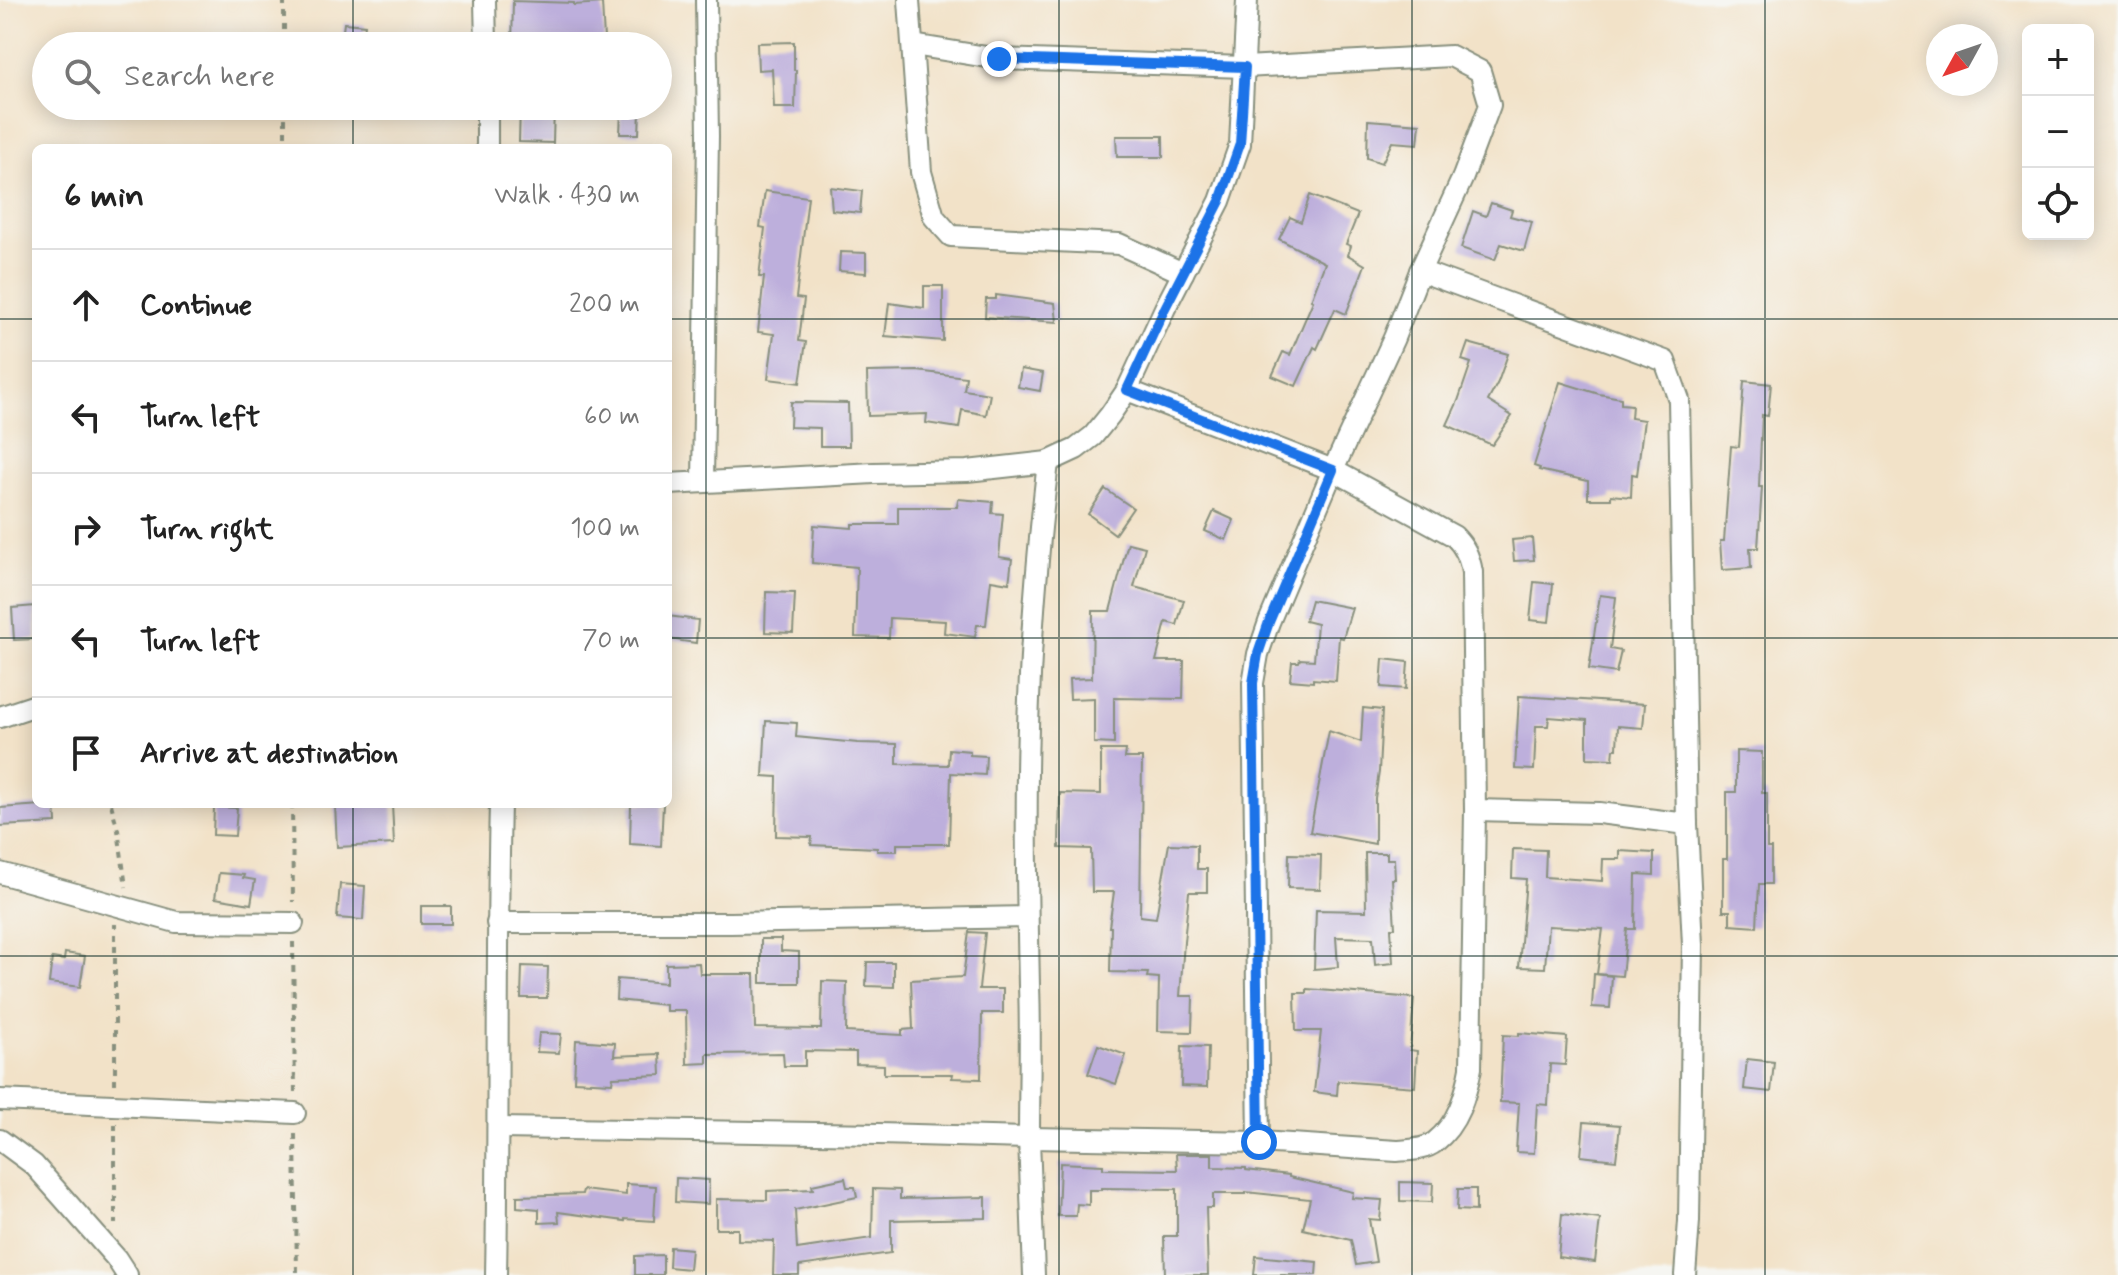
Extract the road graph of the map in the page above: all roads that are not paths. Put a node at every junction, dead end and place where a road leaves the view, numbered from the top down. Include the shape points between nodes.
1 (485, 0) edge
2 (706, 0) edge
3 (909, 0) edge
4 (1247, 0) edge
5 (486, 32) edge
6 (913, 45) junction
7 (1245, 67) junction
8 (487, 120) edge
9 (487, 144) edge
10 (1420, 271) junction
11 (1183, 273) junction
12 (1127, 390) junction
13 (1048, 462) junction
14 (1333, 470) junction
15 (703, 482) junction
16 (672, 484) edge
17 (32, 706) edge
18 (0, 717) edge
19 (500, 808) edge
20 (1475, 810) junction
21 (1687, 824) junction
22 (0, 873) edge
23 (1027, 917) junction
24 (293, 923) road end
25 (497, 923) junction
26 (0, 1100) edge
27 (295, 1113) road end
28 (499, 1128) junction
29 (1029, 1138) junction
30 (0, 1140) edge
31 (1259, 1142) junction
32 (127, 1275) edge
33 (496, 1275) edge
34 (1034, 1275) edge
35 (1685, 1275) edge

1 - 5 street
2 - 15 street
3 - 6 street
4 - 7 street
6 - 7 street via 999,59
6 - 11 street via 921,172 934,217 951,236 1119,244
7 - 10 street via 1451,56 1480,71 1490,105
7 - 11 street via 1240,144 1220,201
8 - 9 street
10 - 14 street
10 - 21 street via 1665,361 1679,400
11 - 12 street
12 - 13 street via 1093,436
12 - 14 street
13 - 15 street via 967,471
13 - 23 street via 1029,698
14 - 20 street via 1454,536 1470,558
14 - 31 street via 1269,622 1253,683
15 - 16 street
17 - 18 street
19 - 25 street
20 - 21 street via 1599,813
20 - 31 street via 1471,1068 1461,1108 1433,1144 1415,1149
21 - 35 street via 1693,945
22 - 24 street via 176,922
23 - 25 street
23 - 29 street
25 - 28 street
26 - 27 street
28 - 29 street
28 - 33 street
29 - 31 street
29 - 34 street
30 - 32 street via 34,1165

